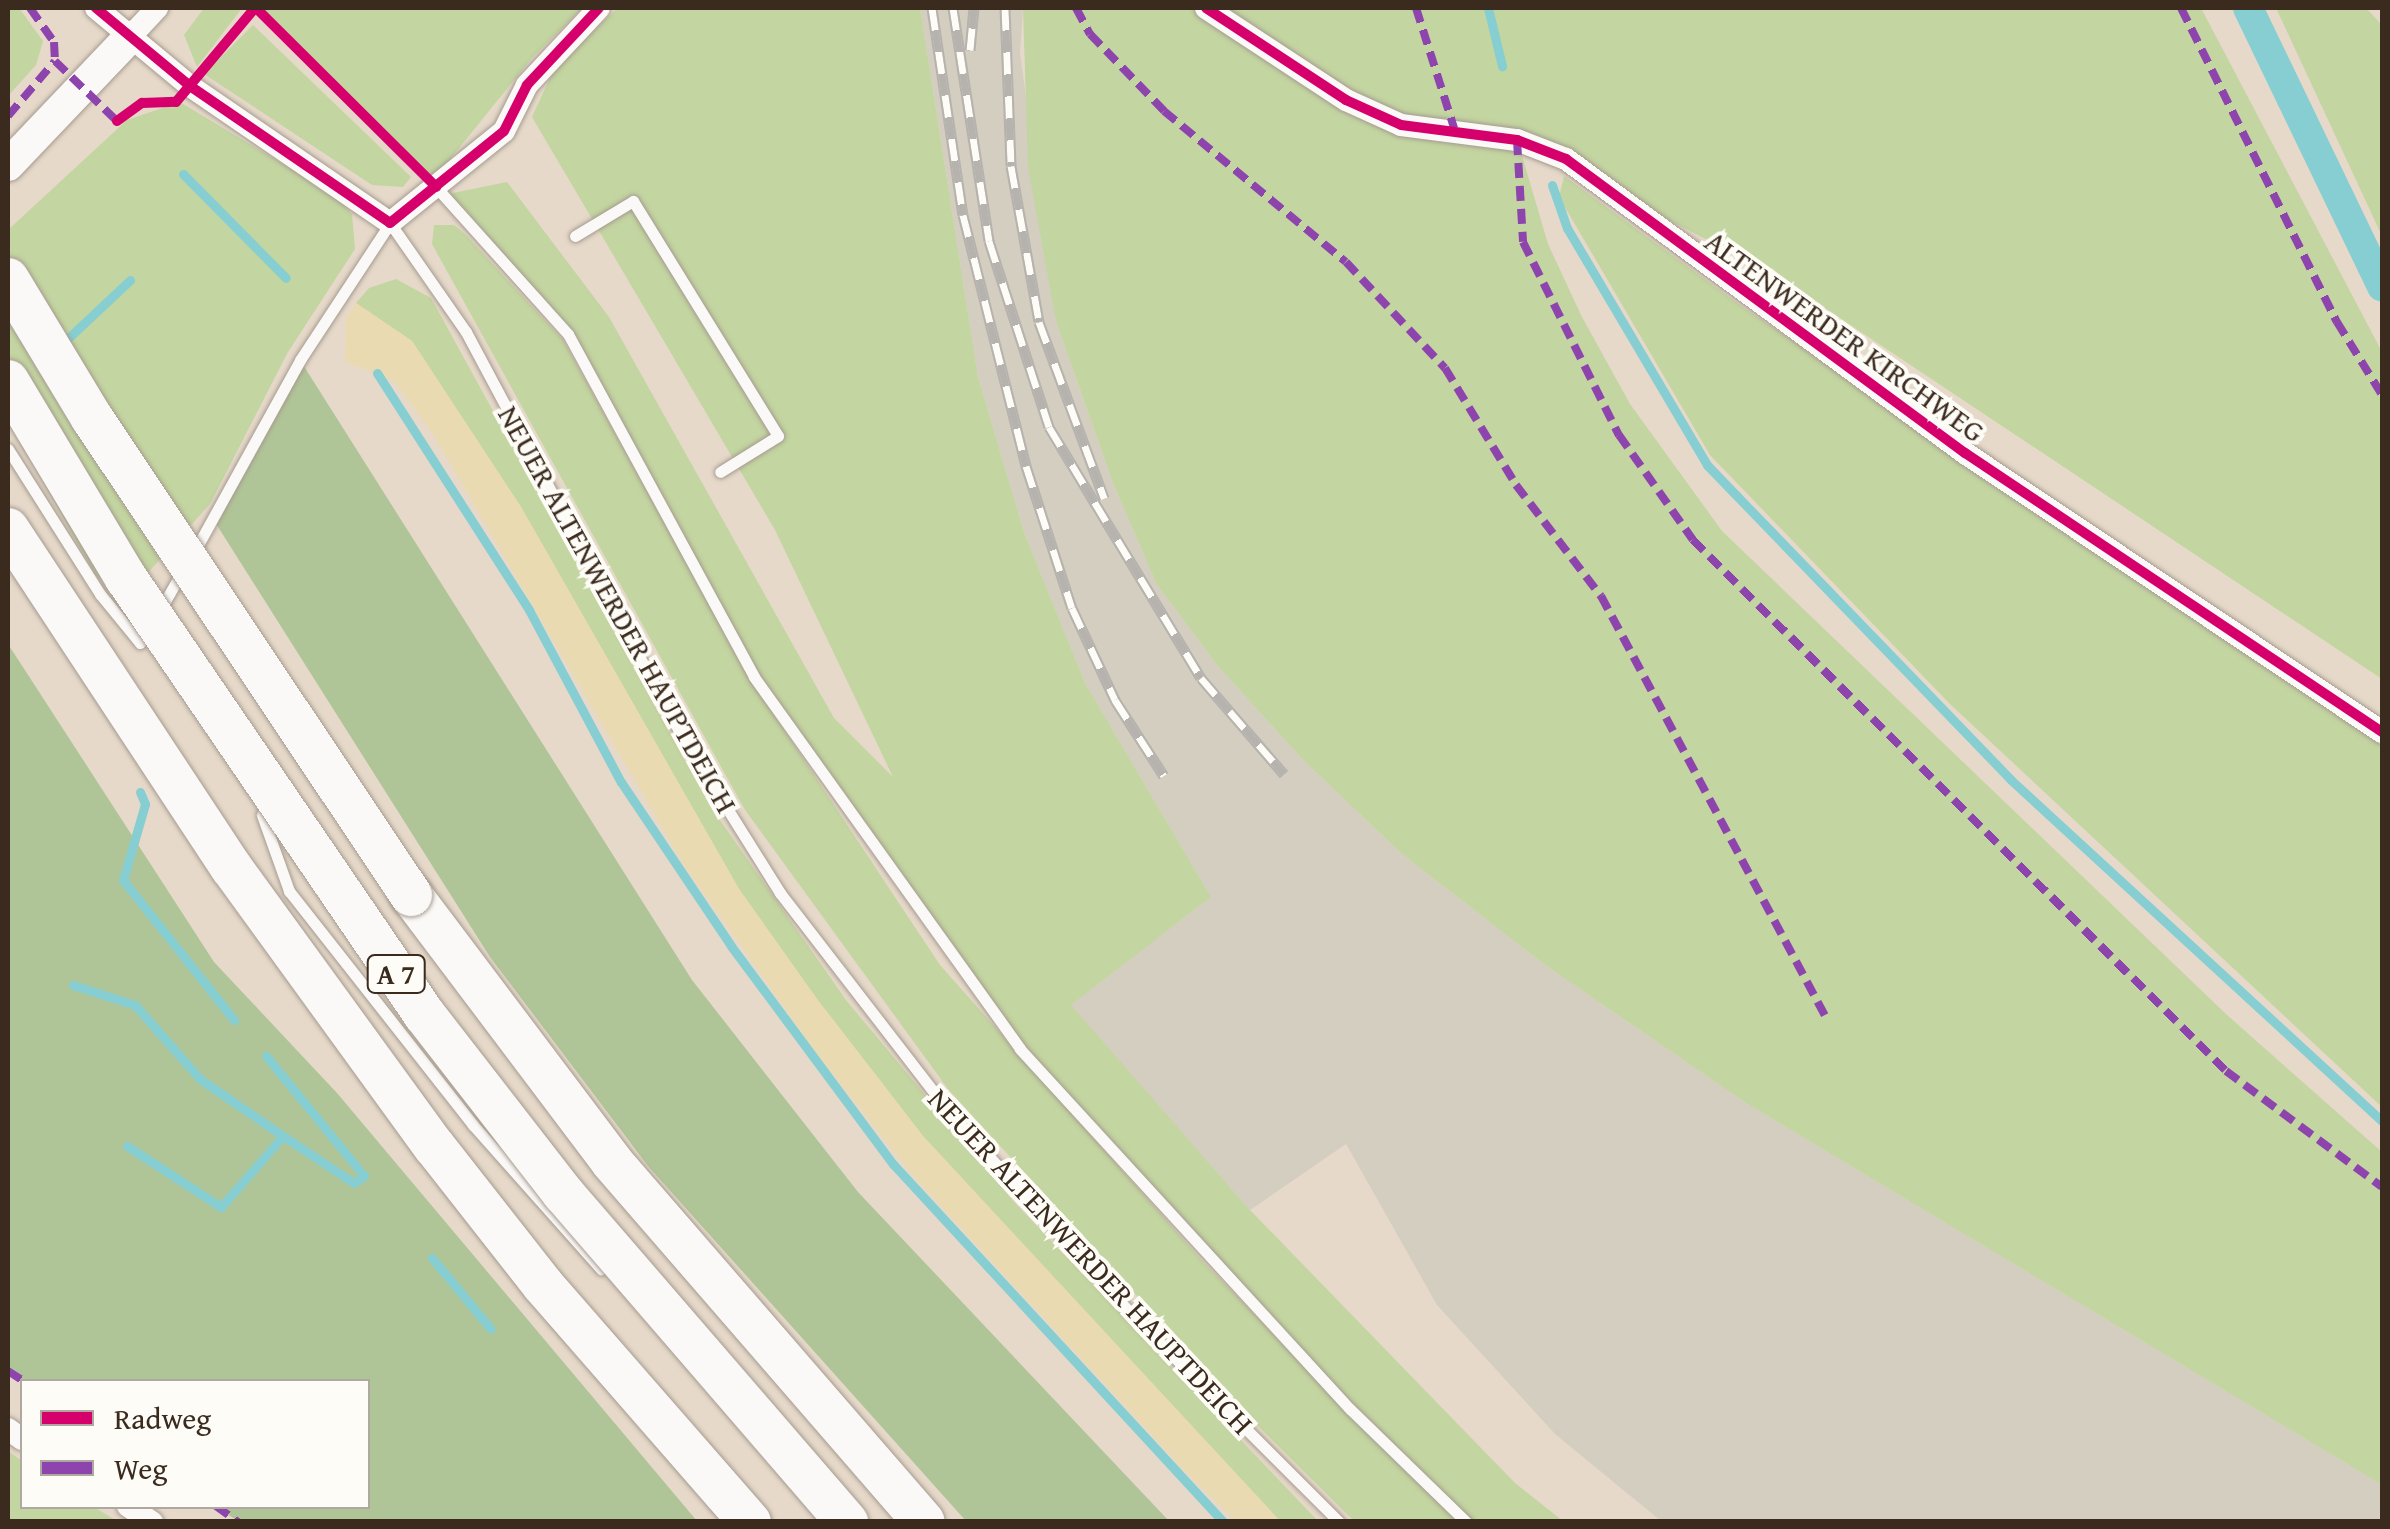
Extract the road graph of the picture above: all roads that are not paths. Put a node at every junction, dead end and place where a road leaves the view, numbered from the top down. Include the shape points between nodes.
1 (96, 8) edge
2 (157, 8) edge
3 (599, 8) edge
4 (1206, 8) edge
5 (130, 37) junction
6 (8, 165) edge
7 (436, 187) junction
8 (390, 223) junction
9 (575, 236) dead end
10 (8, 280) edge
11 (8, 381) edge
12 (8, 449) edge
13 (720, 472) dead end
14 (8, 529) edge
15 (2382, 732) edge
16 (262, 815) dead end
17 (612, 1282) dead end
18 (752, 1437) dead end
19 (750, 1522) edge
20 (828, 1522) edge
21 (847, 1522) edge
22 (924, 1522) edge
23 (1339, 1522) edge
24 (1466, 1522) edge

1 - 5 street
2 - 5 street
3 - 7 street via 527,84 504,131
4 - 15 street, ALTENWERDER KIRCHWEG via 1346,100 1401,125 1517,140 1566,159 1965,452
5 - 6 main road
5 - 8 street
7 - 8 street
7 - 24 lane via 568,334 754,677 1020,1049 1203,1253
8 - 12 lane via 300,360 140,643 100,594
8 - 23 lane, NEUER ALTENWERDER HAUPTDEICH via 466,332 682,735 780,893 949,1112 1134,1317
9 - 13 lane via 633,200 778,436
10 - 22 highway, A 7, bridge via 92,418 411,895 612,1162
11 - 21 highway, A 7, bridge via 126,578 424,1014 563,1194
14 - 19 highway, A 7 via 231,867 411,1114 543,1285
16 - 17 lane via 289,892 473,1125
18 - 20 lane

